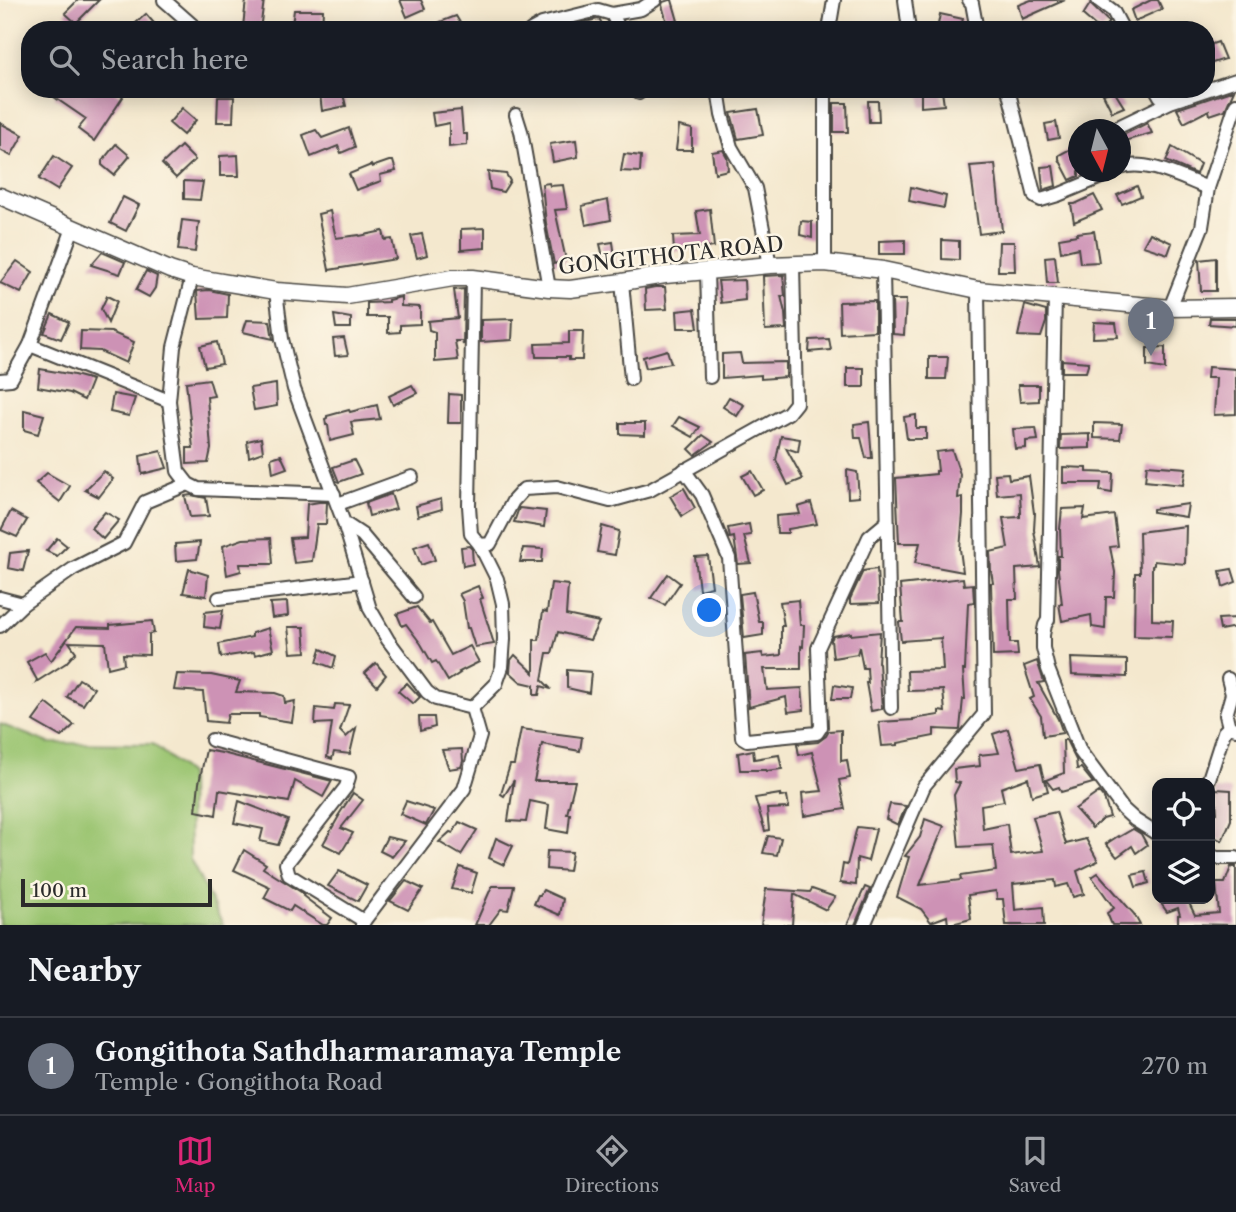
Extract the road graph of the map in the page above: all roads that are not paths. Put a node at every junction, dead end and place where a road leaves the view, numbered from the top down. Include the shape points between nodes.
1 (164, 0) edge
2 (655, 0) edge
3 (834, 0) edge
4 (905, 0) edge
5 (969, 0) edge
6 (1098, 0) edge
7 (612, 13) junction
8 (188, 21) edge
9 (554, 21) edge
10 (616, 21) edge
11 (830, 21) edge
12 (907, 21) edge
13 (975, 21) edge
14 (1118, 21) edge
15 (1236, 80) edge
16 (1215, 87) edge
17 (719, 98) edge
18 (825, 98) edge
19 (1010, 98) edge
20 (1163, 98) edge
21 (1182, 98) edge
22 (1170, 102) junction
23 (1236, 104) edge
24 (516, 114) dead end
25 (1131, 121) edge
26 (1131, 166) edge
27 (1089, 182) edge
28 (1208, 188) junction
29 (0, 197) edge
30 (73, 228) junction
31 (825, 263) junction
32 (793, 264) junction
33 (770, 265) junction
34 (883, 270) junction
35 (707, 271) junction
36 (192, 277) junction
37 (473, 278) junction
38 (622, 282) junction
39 (549, 288) junction
40 (978, 290) junction
41 (276, 291) junction
42 (1055, 297) junction
43 (1236, 307) edge
44 (1170, 308) junction
45 (30, 345) junction
46 (710, 377) dead end
47 (631, 379) dead end
48 (0, 380) edge
49 (169, 401) junction
50 (684, 470) junction
51 (412, 477) dead end
52 (188, 484) junction
53 (336, 499) junction
54 (887, 522) junction
55 (344, 523) junction
56 (480, 545) junction
57 (362, 581) junction
58 (414, 597) dead end
59 (0, 598) edge
60 (219, 598) dead end
61 (23, 604) junction
62 (0, 626) edge
63 (1228, 678) dead end
64 (472, 708) junction
65 (891, 708) dead end
66 (1233, 728) edge
67 (212, 740) dead end
68 (1209, 778) edge
69 (1152, 831) edge
70 (1215, 857) edge
71 (1236, 858) edge
72 (363, 923) edge
73 (864, 925) edge

1 - 8 street
2 - 7 street via 641,9
3 - 11 street
4 - 12 street
5 - 13 street
6 - 14 street
7 - 9 street via 598,10
7 - 10 street
15 - 16 street
17 - 33 street via 731,147 755,188
18 - 31 street
19 - 27 street via 1035,197 1041,200
20 - 22 street
21 - 22 street
22 - 25 street
23 - 28 street
24 - 39 street
26 - 28 street via 1152,167
28 - 44 street via 1202,227
29 - 30 street, GONGITHOTA ROAD
30 - 36 street, GONGITHOTA ROAD
30 - 45 street
31 - 32 street, GONGITHOTA ROAD
31 - 34 street, GONGITHOTA ROAD
32 - 33 street, GONGITHOTA ROAD
32 - 50 street via 796,403 788,413
33 - 35 street, GONGITHOTA ROAD
34 - 40 street, GONGITHOTA ROAD
34 - 54 street
35 - 38 street, GONGITHOTA ROAD
35 - 46 street
36 - 41 street, GONGITHOTA ROAD
36 - 49 street via 174,347
37 - 39 street, GONGITHOTA ROAD
37 - 41 street, GONGITHOTA ROAD via 347,296
37 - 56 street via 469,506 471,534
38 - 39 street, GONGITHOTA ROAD
38 - 47 street
40 - 42 street, GONGITHOTA ROAD
40 - 73 street via 984,715 924,786
41 - 53 street via 294,389
42 - 44 street, GONGITHOTA ROAD
42 - 69 street via 1048,620 1043,648 1080,751 1123,809
43 - 44 street, GONGITHOTA ROAD
45 - 48 street via 11,379
45 - 49 street
49 - 52 street via 178,471
50 - 54 street via 702,495 729,558 742,737 747,740 817,733 821,727 818,648 869,537
50 - 56 street via 650,490 610,501 557,488 524,489 490,544
51 - 53 street
52 - 53 street via 198,489
52 - 61 street via 145,502 124,543 73,569
53 - 55 street
54 - 65 street
55 - 57 street
55 - 58 street via 362,536
56 - 64 street via 497,579 504,639 496,684
57 - 60 street
57 - 64 street via 370,609 388,640 427,692 436,699
59 - 61 street
61 - 62 street
63 - 66 street via 1231,694 1226,715
64 - 72 street via 480,736 464,789
66 - 68 street via 1224,732
67 - 72 street via 349,777 286,864 289,875
70 - 71 street

